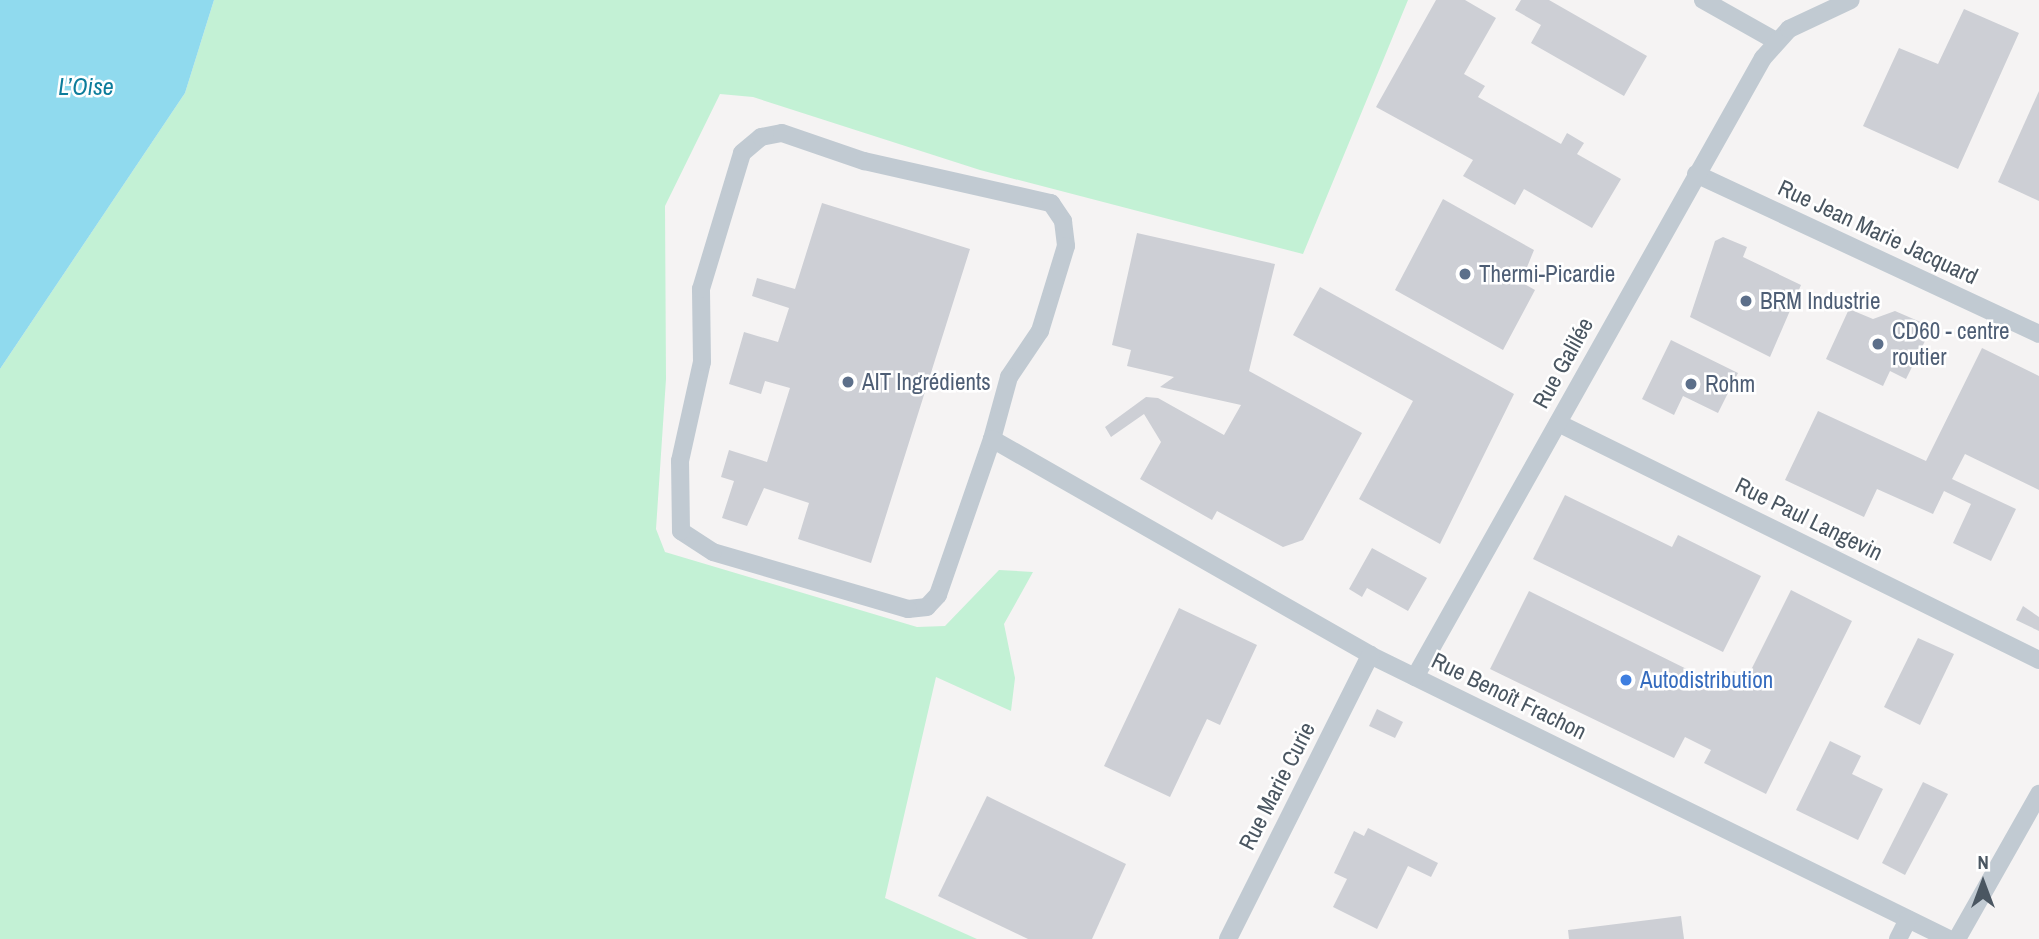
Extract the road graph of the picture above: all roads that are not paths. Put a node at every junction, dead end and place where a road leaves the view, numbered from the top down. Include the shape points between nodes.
1 (1703, 0) edge
2 (1851, 0) edge
3 (1776, 41) junction
4 (1696, 174) junction
5 (2039, 334) edge
6 (1558, 423) junction
7 (992, 439) junction
8 (1370, 654) junction
9 (2039, 660) edge
10 (1415, 677) junction
11 (2039, 794) edge
12 (1908, 919) junction
13 (1228, 939) edge
14 (1898, 939) edge
15 (1949, 939) edge
16 (1957, 939) edge

1 - 3 street
2 - 3 street
3 - 4 street, Rue Galilée
4 - 5 street, Rue Jean Marie Jacquard
4 - 6 street, Rue Galilée
6 - 9 street, Rue Paul Langevin
6 - 10 street, Rue Galilée
7 - 7 street via 938,595 927,607 908,609 712,552 681,531 680,461 702,362 701,289 742,153 761,137 782,133 864,160 1051,204 1063,221 1066,246 1040,331 1009,377
7 - 8 street, Rue Benoît Frachon
8 - 10 street, Rue Benoît Frachon
8 - 13 street, Rue Marie Curie
10 - 12 street, Rue Benoît Frachon
11 - 16 street
12 - 14 street
12 - 15 street, Rue Benoît Frachon

